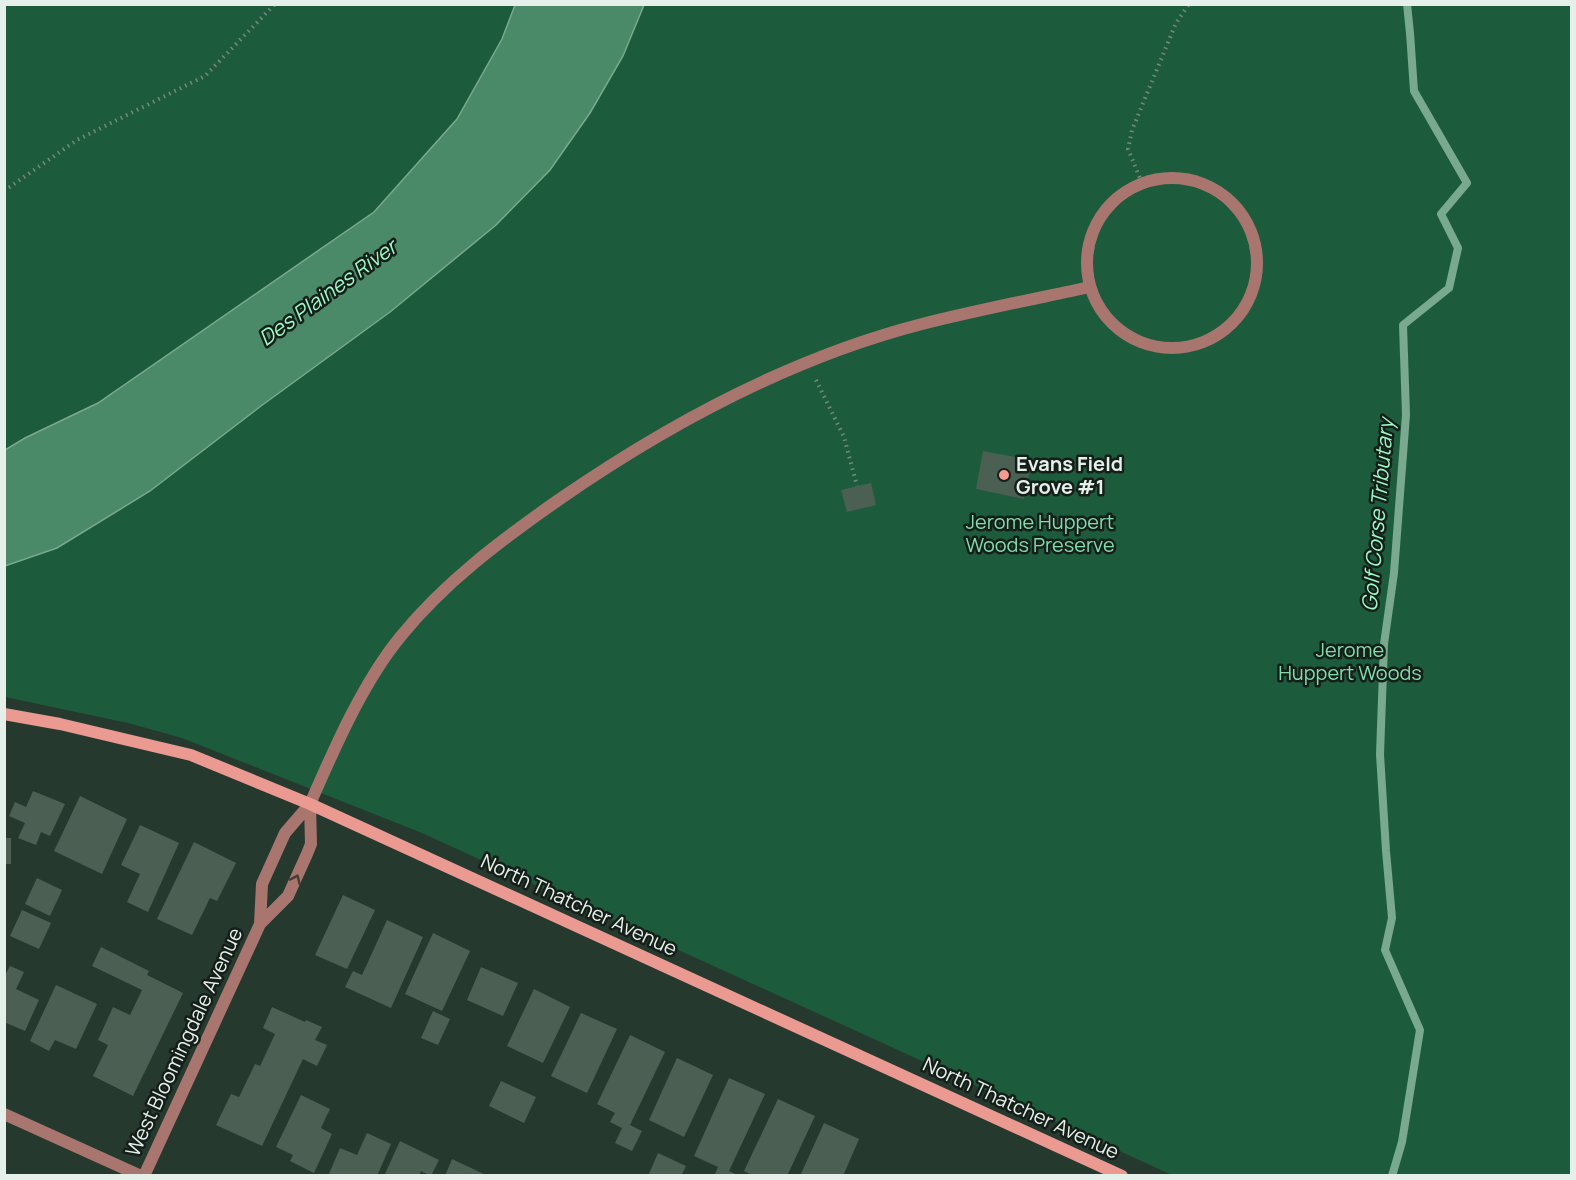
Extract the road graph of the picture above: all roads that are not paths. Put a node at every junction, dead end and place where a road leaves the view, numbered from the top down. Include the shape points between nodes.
1 (1090, 287) junction
2 (4, 714) edge
3 (310, 804) junction
4 (260, 924) junction
5 (4, 1114) edge
6 (143, 1176) edge
7 (1122, 1176) edge

1 - 1 street via 1102,313 1122,333 1148,345 1176,349 1204,342 1228,328 1246,305 1256,278 1257,250 1247,223 1230,200 1206,184 1160,178 1125,191 1105,210 1092,233 1087,260
1 - 3 street via 921,324 853,346 739,393 631,452 519,528 436,596 381,665
2 - 3 street, North Thatcher Avenue via 191,755
3 - 4 street, West Bloomingdale Avenue via 285,833 262,884
4 -> 3 street, West Bloomingdale Avenue via 288,896 307,854 311,844
3 - 7 street, North Thatcher Avenue
4 - 6 street, West Bloomingdale Avenue
5 - 6 street

